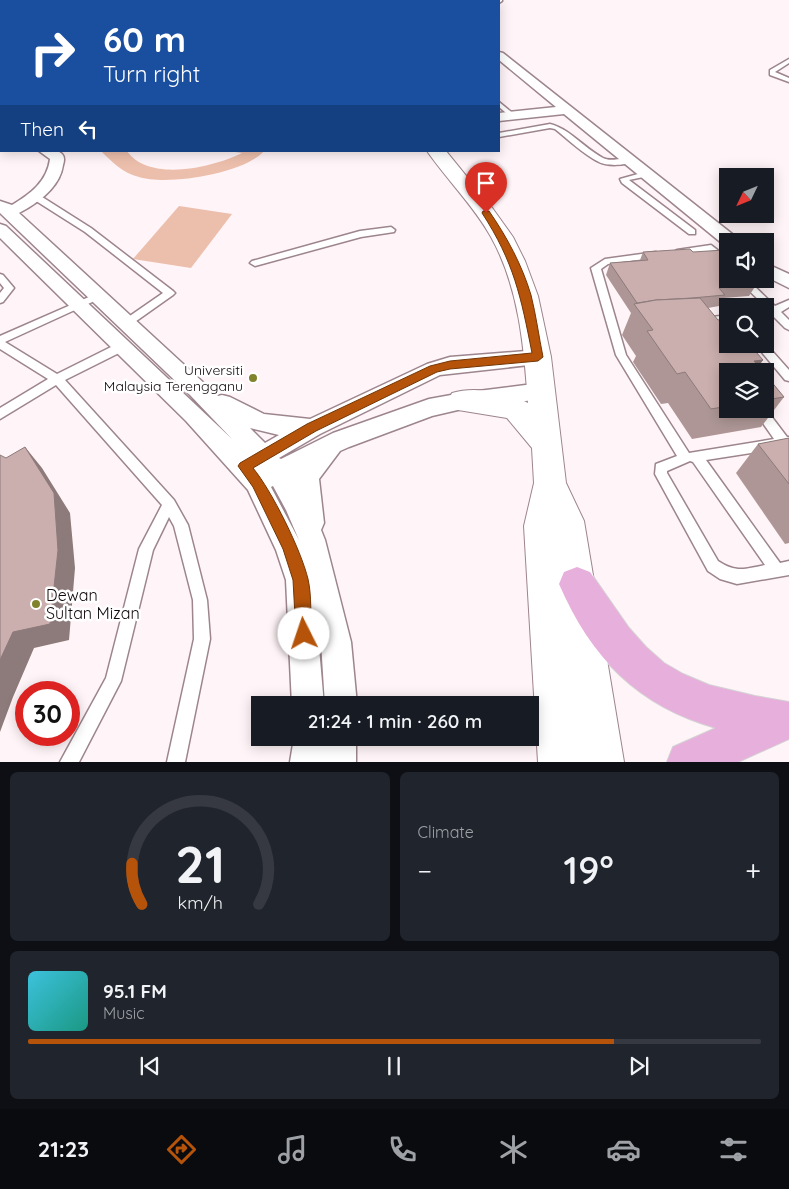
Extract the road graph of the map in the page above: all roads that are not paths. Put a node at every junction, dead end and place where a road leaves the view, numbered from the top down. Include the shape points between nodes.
1 (500, 57) edge
2 (789, 61) edge
3 (789, 80) edge
4 (500, 105) edge
5 (566, 110) junction
6 (513, 116) junction
7 (500, 117) edge
8 (500, 135) edge
9 (48, 152) edge
10 (437, 152) edge
11 (629, 161) junction
12 (645, 174) junction
13 (36, 197) junction
14 (4, 209) edge
15 (0, 229) edge
16 (391, 230) dead end
17 (692, 232) dead end
18 (720, 233) edge
19 (719, 256) edge
20 (255, 263) dead end
21 (774, 273) edge
22 (0, 277) edge
23 (789, 282) edge
24 (750, 288) edge
25 (758, 298) edge
26 (0, 300) edge
27 (89, 300) junction
28 (789, 303) edge
29 (774, 310) edge
30 (774, 315) edge
31 (719, 319) edge
32 (128, 322) junction
33 (789, 326) edge
34 (700, 330) edge
35 (0, 340) edge
36 (0, 344) edge
37 (123, 346) junction
38 (768, 353) edge
39 (538, 357) junction
40 (789, 377) edge
41 (57, 379) junction
42 (410, 381) junction
43 (198, 389) junction
44 (541, 391) junction
45 (462, 401) junction
46 (429, 408) junction
47 (0, 414) edge
48 (765, 418) edge
49 (312, 428) junction
50 (340, 440) junction
51 (786, 443) edge
52 (546, 444) junction
53 (691, 458) junction
54 (260, 469) junction
55 (550, 483) junction
56 (169, 504) junction
57 (312, 540) junction
58 (783, 569) edge
59 (577, 584) junction
60 (307, 696) edge
61 (339, 696) edge
62 (784, 719) edge
63 (309, 746) edge
64 (340, 746) edge
65 (69, 762) edge
66 (176, 762) edge
67 (307, 762) edge
68 (339, 762) edge
69 (560, 762) edge
70 (602, 762) edge
71 (688, 762) edge

1 - 5 street
2 - 3 lane via 772,74
4 - 6 lane
5 - 6 street
5 - 11 street
6 - 7 street
8 - 11 lane via 550,126 602,160
9 - 13 street via 57,157 57,162 51,178
10 - 39 main road via 502,236 526,296
11 - 12 street
12 - 17 lane via 624,179
12 - 18 street
13 - 14 street
13 - 32 lane via 88,230 170,293
14 - 27 street
15 - 27 street
16 - 20 lane via 360,234
19 - 53 lane via 711,248 605,262 596,268 620,327 624,360
21 - 23 street
22 - 26 lane via 9,288
24 - 25 lane
27 - 32 street
27 - 35 lane
27 - 37 street
28 - 29 lane
30 - 33 lane
31 - 34 lane via 694,322
32 - 43 street
36 - 41 lane
37 - 41 lane
37 - 54 street
38 - 40 lane
39 - 42 street via 450,365
39 - 44 main road
41 - 47 lane
41 - 56 lane
42 - 46 street
42 - 49 street
43 - 49 street via 258,423
43 - 54 street
44 - 45 street
44 - 52 main road
45 - 46 street
45 - 52 main road via 497,404 517,410
46 - 50 street
48 - 51 lane
49 - 54 street
50 - 54 street
50 - 57 street via 321,457 307,477
51 - 53 lane
52 - 55 main road
53 - 58 lane
53 - 58 lane via 665,464 661,474 713,566 737,577
54 - 57 street via 297,505
54 - 60 street via 300,580
55 - 59 main road via 568,521
55 - 69 main road via 541,526
56 - 65 lane via 146,549 113,681
56 - 66 lane via 182,525 200,600 202,639
57 - 61 street via 336,642
59 - 62 main road via 615,643 652,678 675,693 714,708
59 - 70 main road
62 - 71 main road
63 - 67 street
64 - 68 street

